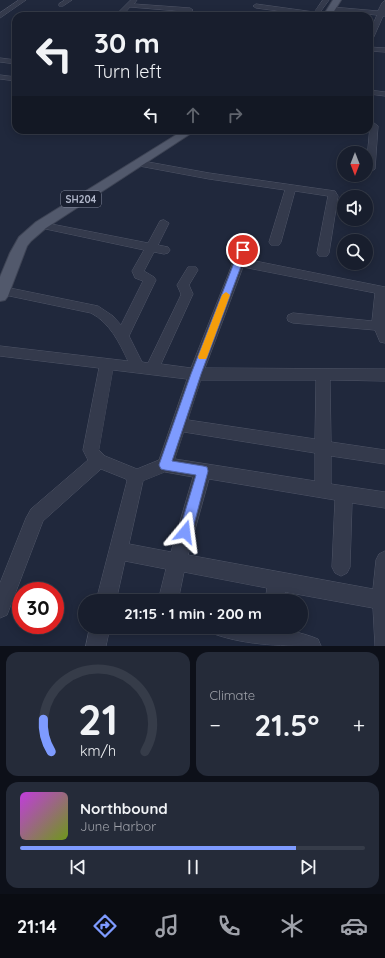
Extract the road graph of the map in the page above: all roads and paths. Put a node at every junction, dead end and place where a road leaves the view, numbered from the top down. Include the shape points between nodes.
1 (23, 0) edge
2 (68, 0) edge
3 (262, 0) edge
4 (317, 0) edge
5 (326, 0) edge
6 (337, 0) edge
7 (131, 2) edge
8 (385, 3) edge
9 (61, 5) dead end
10 (190, 10) dead end
11 (320, 10) joint
12 (122, 12) edge
13 (290, 12) edge
14 (330, 12) edge
15 (373, 14) edge
16 (383, 14) edge
17 (0, 16) edge
18 (373, 33) edge
19 (373, 49) edge
20 (385, 50) edge
21 (12, 54) edge
22 (2, 55) edge
23 (12, 58) edge
24 (0, 60) edge
25 (12, 62) edge
26 (0, 66) edge
27 (12, 68) edge
28 (0, 77) edge
29 (12, 78) edge
30 (373, 92) edge
31 (385, 94) edge
32 (373, 126) edge
33 (385, 128) edge
34 (184, 134) edge
35 (372, 134) edge
36 (371, 146) edge
37 (137, 163) junction
38 (291, 187) junction
39 (164, 222) dead end
40 (41, 225) junction
41 (275, 242) dead end
42 (152, 247) junction
43 (164, 250) dead end
44 (243, 250) dead end
45 (323, 253) dead end
46 (239, 262) junction
47 (192, 270) dead end
48 (384, 291) edge
49 (1, 293) edge
50 (293, 318) dead end
51 (379, 326) junction
52 (122, 336) junction
53 (385, 338) edge
54 (0, 351) edge
55 (107, 364) junction
56 (138, 367) junction
57 (152, 369) junction
58 (196, 374) junction
59 (385, 374) edge
60 (323, 375) junction
61 (178, 425) junction
62 (323, 447) junction
63 (385, 457) edge
64 (99, 461) junction
65 (165, 465) junction
66 (203, 471) junction
67 (135, 477) junction
68 (323, 490) junction
69 (344, 493) junction
70 (385, 500) edge
71 (118, 551) junction
72 (385, 560) edge
73 (177, 562) junction
74 (341, 567) dead end
75 (277, 581) junction
76 (108, 594) edge
77 (170, 594) edge
78 (276, 594) edge
79 (384, 601) edge
80 (0, 608) edge
81 (99, 634) edge
82 (257, 634) edge
83 (272, 637) edge
84 (96, 646) edge
85 (311, 646) edge
86 (385, 646) edge

1 - 17 street
2 - 9 street
3 - 13 street via 254,9
4 - 5 street
5 - 11 street
6 - 14 main road
7 - 10 street
7 - 12 street
8 - 16 street
11 - 14 street
15 - 16 street
16 - 18 street
19 - 20 street
21 - 22 street
22 - 23 street
24 - 25 street
26 - 27 street
28 - 29 street
30 - 31 street
32 - 33 street
34 - 37 main road, SH204
35 - 36 street
37 - 38 street
37 - 40 main road, SH204
38 - 41 street
38 - 45 street via 333,194
39 - 42 street
40 - 42 street
40 - 49 main road, SH204 via 25,240 17,253
42 - 43 street
42 - 52 street via 138,271 150,280
44 - 46 street
46 - 48 street
46 - 58 street
47 - 57 street via 183,285 186,297
48 - 51 street
49 - 52 street via 94,309 106,316
50 - 51 street
51 - 53 street
52 - 56 street
54 - 55 street
55 - 56 street
55 - 64 street via 91,450
56 - 57 street
57 - 58 street
58 - 60 street
58 - 61 street
59 - 60 street
60 - 62 street
61 - 62 street
61 - 65 street
62 - 63 street
62 - 68 street
64 - 67 street
64 - 80 street via 37,515
65 - 66 street
65 - 67 street
66 - 68 street
66 - 73 street
67 - 71 street
68 - 69 street
69 - 70 street
69 - 74 street
71 - 73 street
71 - 76 street
72 - 79 street
73 - 75 street
73 - 77 street
75 - 78 street
75 - 79 street
79 - 86 street
81 - 84 street
82 - 83 street
83 - 85 street

